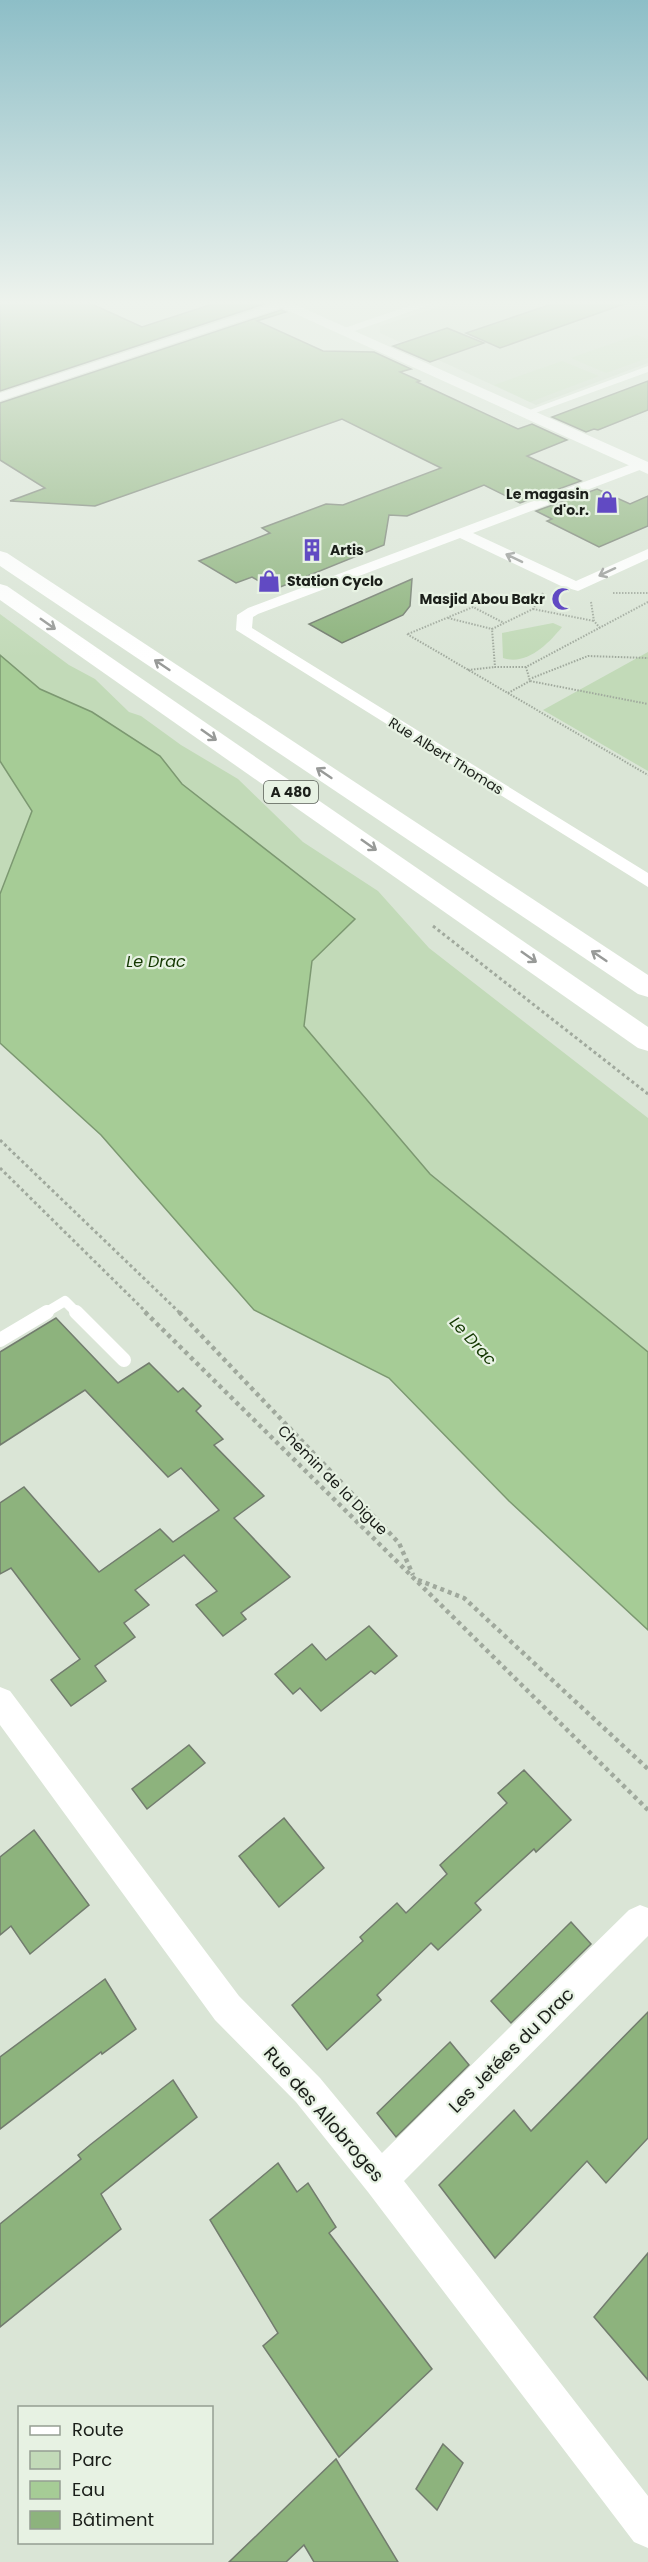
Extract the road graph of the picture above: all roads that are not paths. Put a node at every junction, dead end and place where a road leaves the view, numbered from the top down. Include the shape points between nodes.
1 (537, 420) edge
2 (645, 466) edge
3 (462, 533) junction
4 (648, 553) edge
5 (0, 557) edge
6 (0, 590) edge
7 (648, 881) edge
8 (648, 988) edge
9 (647, 1040) edge
10 (0, 1340) edge
11 (124, 1360) dead end
12 (0, 1701) edge
13 (640, 1921) dead end
14 (381, 2179) junction
15 (648, 2528) edge

1 - 2 street
2 - 3 street
4 -> 3 street via 578,586 566,584
3 - 7 street, Rue Albert Thomas via 245,615 244,630
8 -> 5 highway, A 480
6 -> 9 highway, A 480
10 - 11 lane via 65,1301
12 - 14 street, Rue des Allobroges via 227,2008 308,2090
13 - 14 street, Les Jetées du Drac
14 - 15 street, Rue des Allobroges

